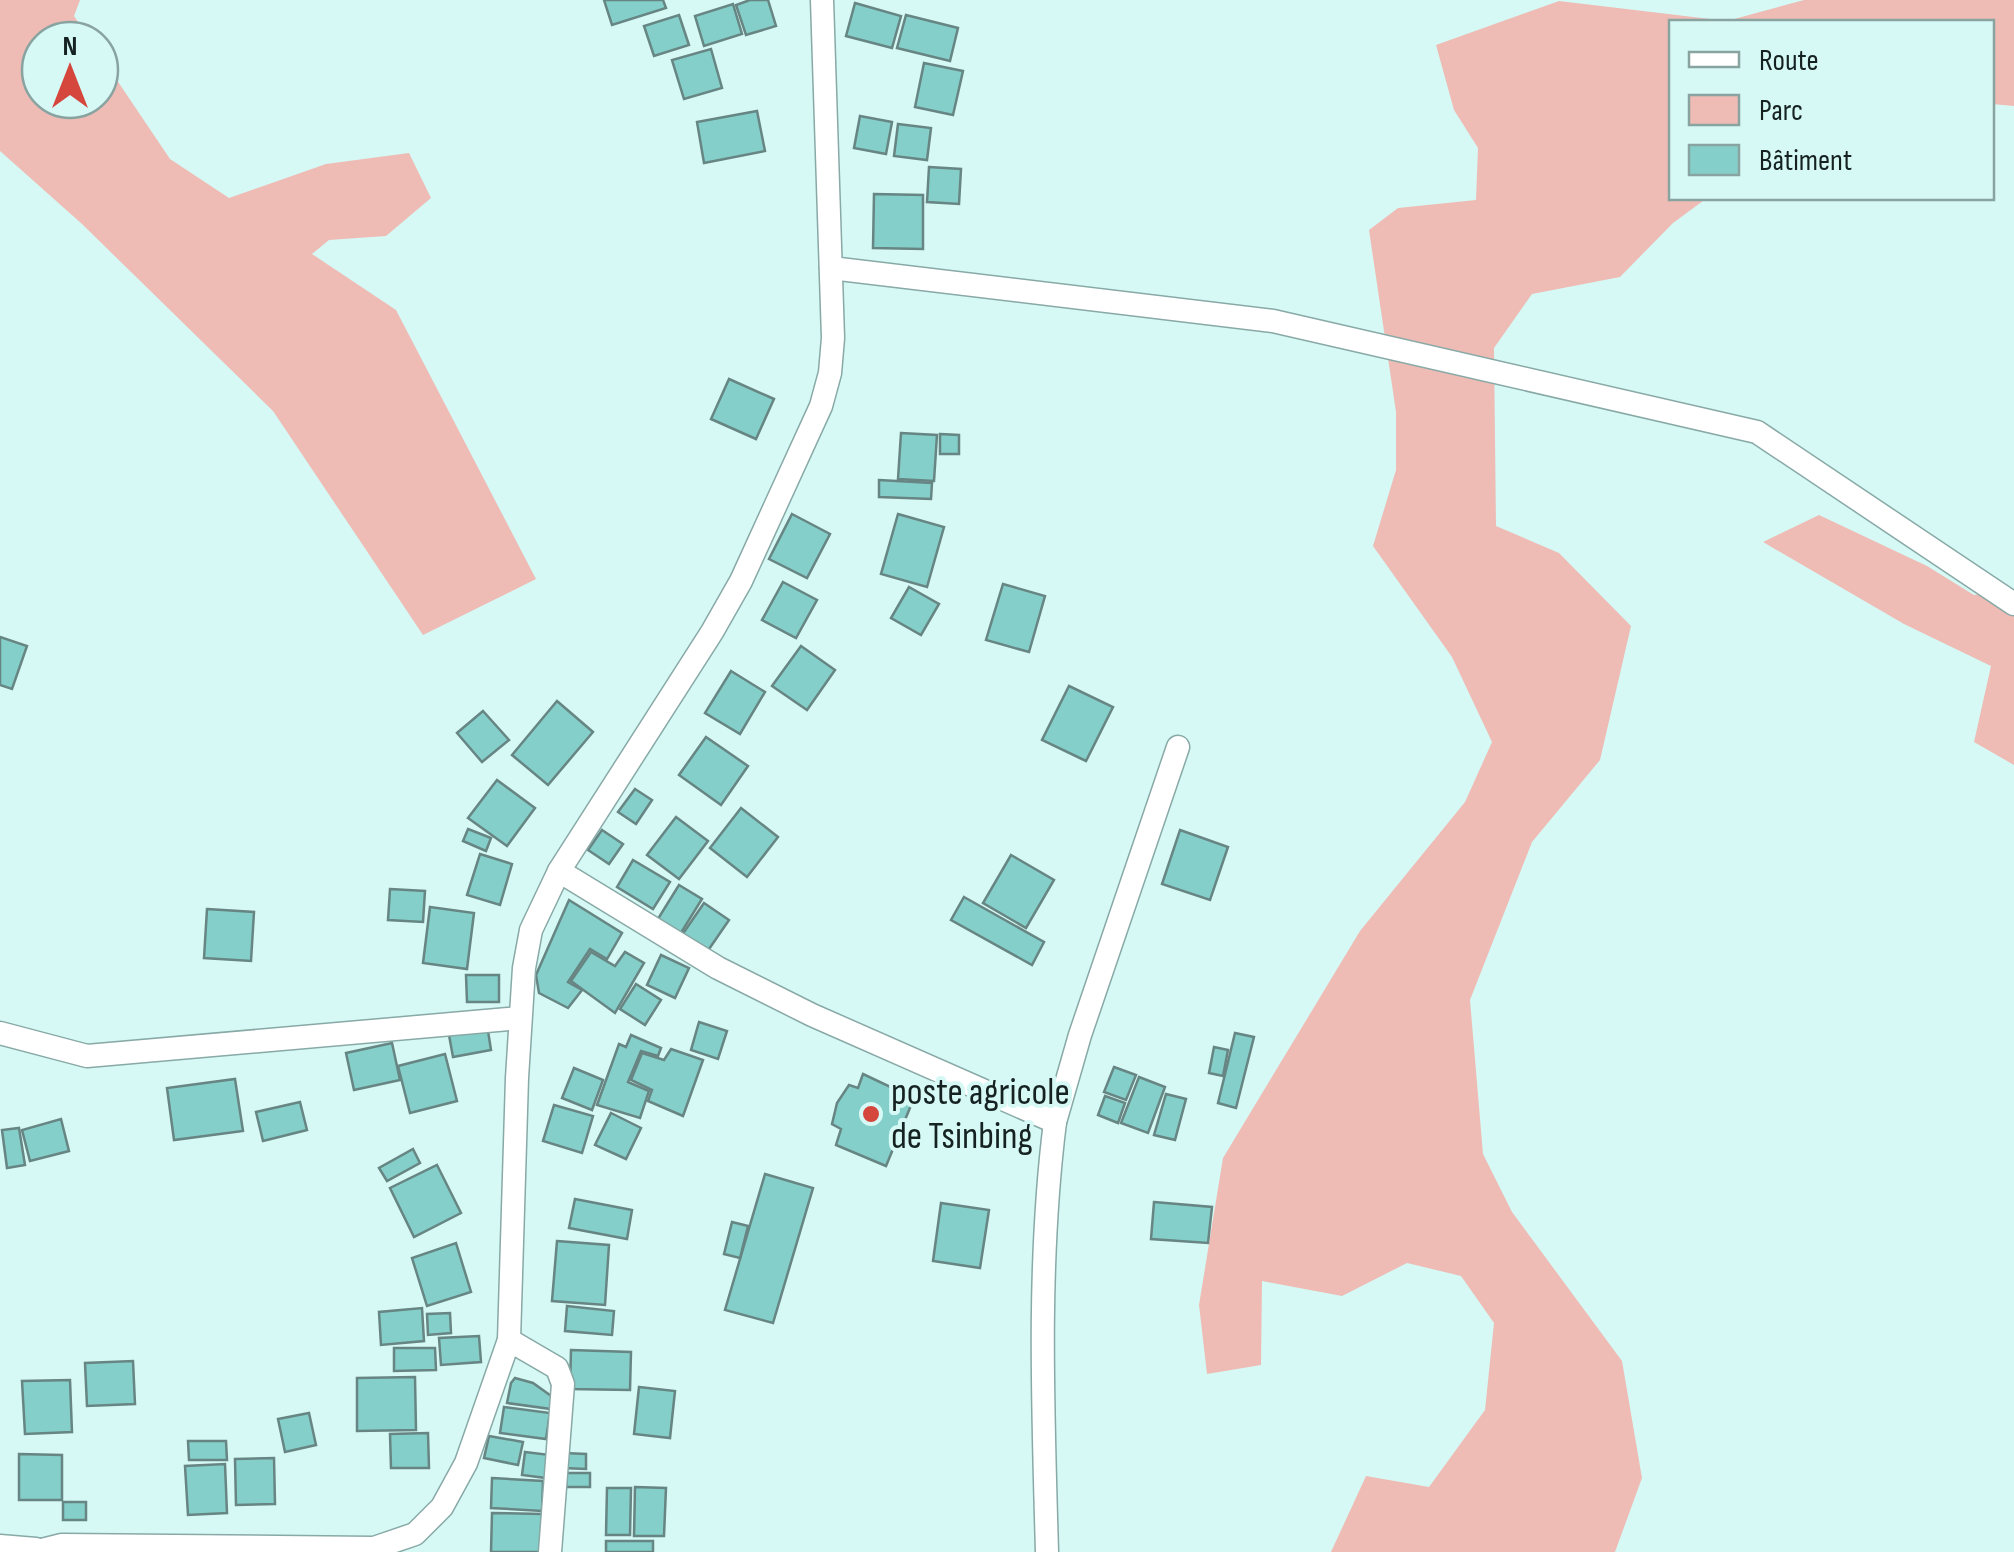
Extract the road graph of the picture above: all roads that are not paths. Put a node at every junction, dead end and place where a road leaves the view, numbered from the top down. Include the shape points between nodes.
1 (822, 0) edge
2 (830, 268) junction
3 (2014, 604) edge
4 (1178, 747) dead end
5 (559, 871) junction
6 (520, 1018) junction
7 (0, 1033) edge
8 (1055, 1122) junction
9 (510, 1340) junction
10 (0, 1546) edge
11 (35, 1551) edge
12 (550, 1552) edge
13 (1047, 1552) edge

1 - 2 street
2 - 3 street via 1272,322 1756,432
2 - 5 street via 830,373 813,424 741,581
4 - 8 street
5 - 6 street via 531,930
5 - 8 street via 718,968 812,1016
6 - 7 street via 87,1056
6 - 9 street
8 - 13 street via 1042,1348
9 - 11 street via 466,1463 442,1507 414,1534 374,1548 62,1545
9 - 12 street via 557,1368 563,1384
10 - 11 street

